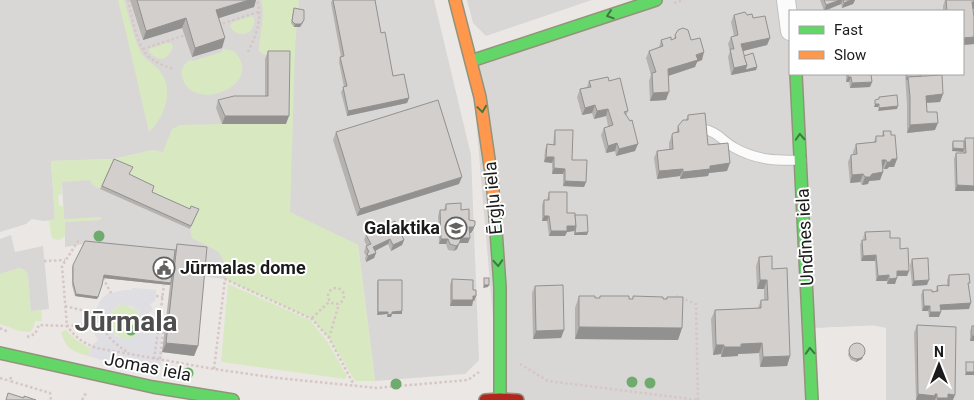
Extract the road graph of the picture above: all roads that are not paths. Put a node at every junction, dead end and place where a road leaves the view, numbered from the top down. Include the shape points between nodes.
1 (455, 0) edge
2 (656, 0) edge
3 (786, 0) edge
4 (789, 23) edge
5 (471, 61) junction
6 (796, 75) edge
7 (703, 129) edge
8 (801, 160) junction
9 (0, 353) edge
10 (495, 399) edge
11 (233, 400) edge
12 (518, 400) edge
13 (812, 400) edge

1 - 5 street, Ērgļu iela
2 -> 5 street
3 - 4 street
5 -> 10 street, Ērgļu iela via 480,97 492,180 500,287 501,361
8 -> 6 street, Undīnes iela
7 - 8 lane via 710,130 748,155 769,160
13 -> 8 street, Undīnes iela
9 - 11 street, Jomas iela via 152,387
10 - 12 street

